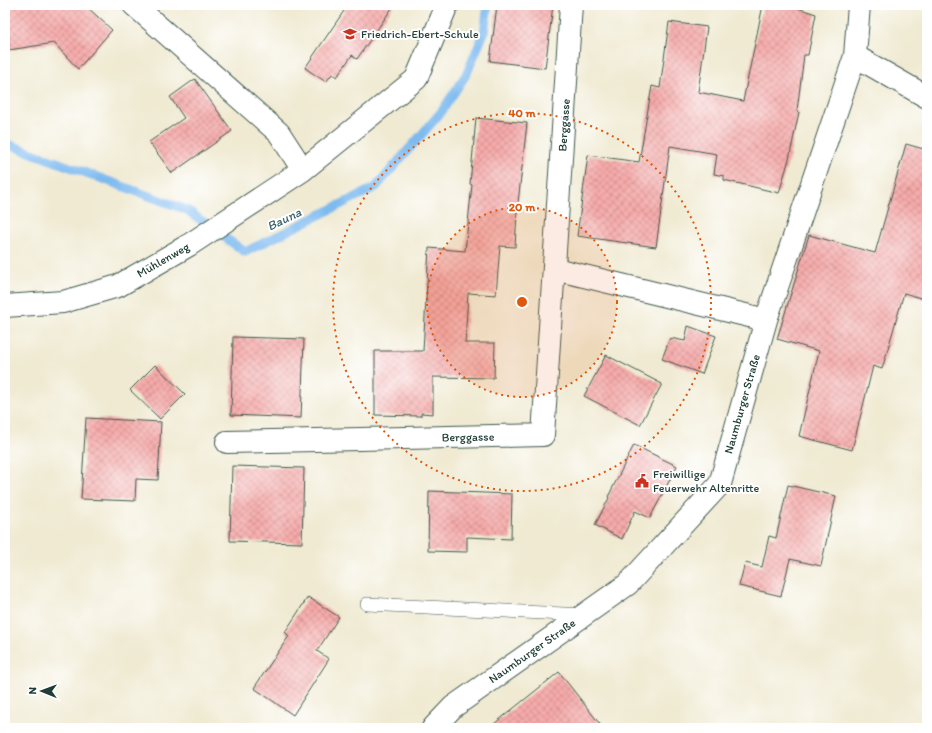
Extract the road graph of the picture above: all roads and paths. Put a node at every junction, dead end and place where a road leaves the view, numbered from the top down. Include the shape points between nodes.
1 (134, 5) edge
2 (447, 5) edge
3 (571, 5) edge
4 (859, 5) edge
5 (855, 56) junction
6 (927, 97) edge
7 (303, 170) junction
8 (555, 269) junction
9 (5, 306) edge
10 (766, 320) junction
11 (227, 442) dead end
12 (367, 604) dead end
13 (584, 615) junction
14 (433, 728) edge

1 - 7 street via 279,133
2 - 7 street, Mühlenweg via 416,79
3 - 8 street, Berggasse
4 - 5 street, Naumburger Straße
5 - 6 street
5 - 10 street, Naumburger Straße
7 - 9 street, Mühlenweg via 189,246 118,286 63,302
8 - 10 street
8 - 11 street, Berggasse via 543,435
10 - 13 street, Naumburger Straße via 720,484 628,584
12 - 13 lane
13 - 14 street, Naumburger Straße via 453,708

